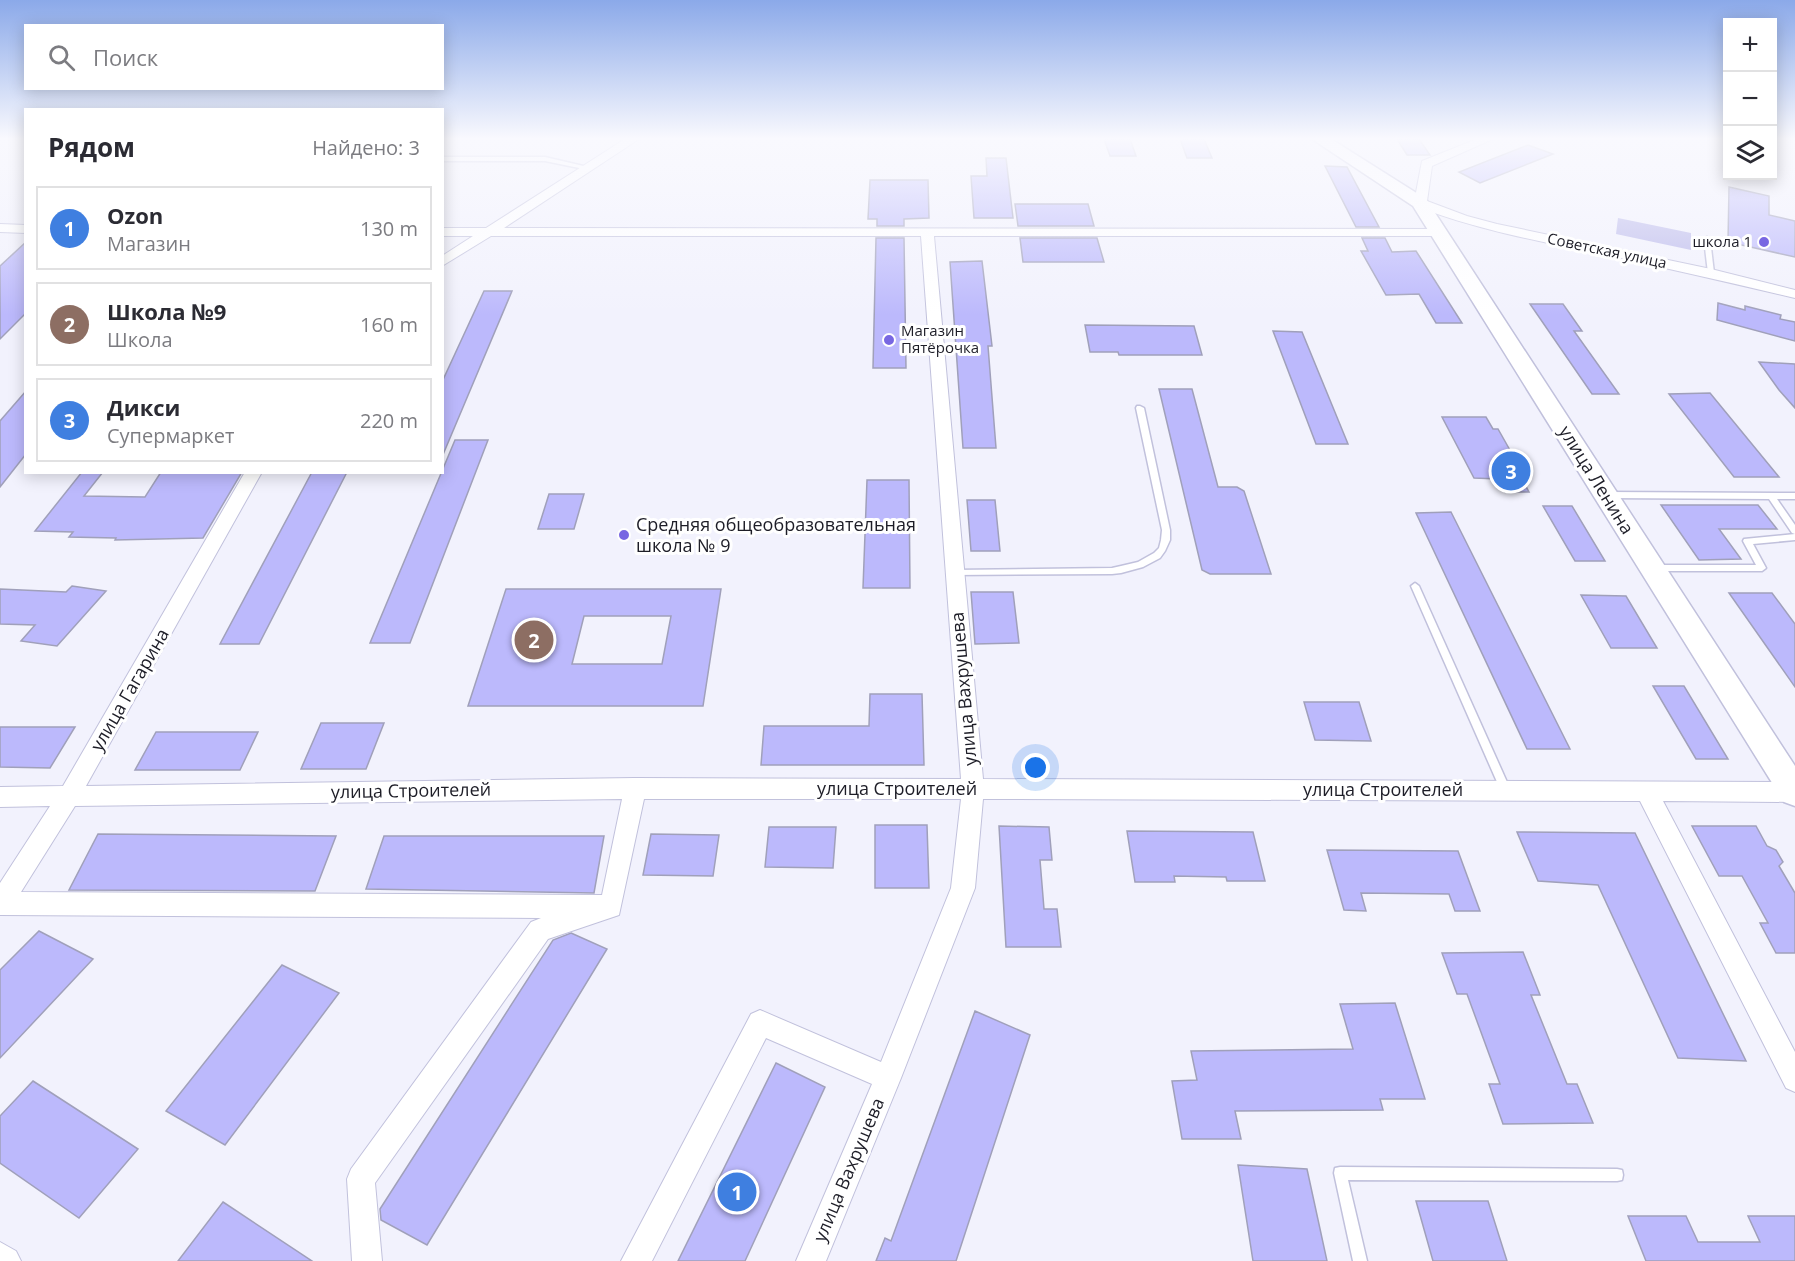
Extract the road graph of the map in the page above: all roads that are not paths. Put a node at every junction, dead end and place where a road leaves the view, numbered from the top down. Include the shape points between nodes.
1 (541, 198) edge
2 (1412, 198) edge
3 (1421, 198) edge
4 (1420, 203) junction
5 (0, 228) edge
6 (24, 229) edge
7 (444, 232) edge
8 (486, 232) junction
9 (927, 232) junction
10 (1437, 232) junction
11 (1707, 239) dead end
12 (444, 261) edge
13 (1711, 273) junction
14 (1795, 294) edge
15 (1140, 408) dead end
16 (253, 474) edge
17 (1607, 495) junction
18 (1771, 496) junction
19 (1795, 496) edge
20 (1795, 531) edge
21 (1795, 537) edge
22 (1651, 568) junction
23 (955, 573) junction
24 (1415, 586) dead end
25 (635, 788) junction
26 (973, 789) junction
27 (1506, 791) junction
28 (1646, 791) junction
29 (1795, 792) edge
30 (69, 796) junction
31 (0, 797) edge
32 (0, 903) edge
33 (611, 907) junction
34 (888, 1078) junction
35 (1795, 1079) edge
36 (1617, 1175) dead end
37 (0, 1257) edge
38 (6, 1261) edge
39 (367, 1261) edge
40 (636, 1261) edge
41 (812, 1261) edge
42 (1360, 1261) edge

1 - 8 street
2 - 4 main road, улица Ленина
3 - 4 street
4 - 10 main road, улица Ленина
4 - 13 street, Советская улица via 1488,225
5 - 6 street
7 - 8 street
8 - 9 street
8 - 12 street
9 - 10 street
9 - 23 street, улица Вахрушева
10 - 17 main road, улица Ленина
11 - 13 lane
13 - 14 street, Советская улица
15 - 23 lane via 1167,539 1153,560 1112,571
16 - 30 street, улица Гагарина
17 - 18 lane
17 - 22 main road, улица Ленина
18 - 19 lane
18 - 20 lane
21 - 22 lane via 1747,541 1762,568
22 - 29 main road, улица Ленина
23 - 26 street, улица Вахрушева
24 - 27 lane
25 - 26 street, улица Строителей
25 - 30 street, улица Строителей
25 - 33 street
26 - 27 street, улица Строителей
26 - 34 street, улица Вахрушева via 963,888
27 - 28 street, улица Строителей
28 - 29 street, улица Строителей
28 - 35 street
30 - 31 street, улица Строителей
30 - 32 street, улица Гагарина
32 - 33 street
33 - 39 street via 540,930 361,1179
34 - 40 street via 760,1023
34 - 41 street, улица Вахрушева
36 - 42 lane via 1340,1173
37 - 38 street

